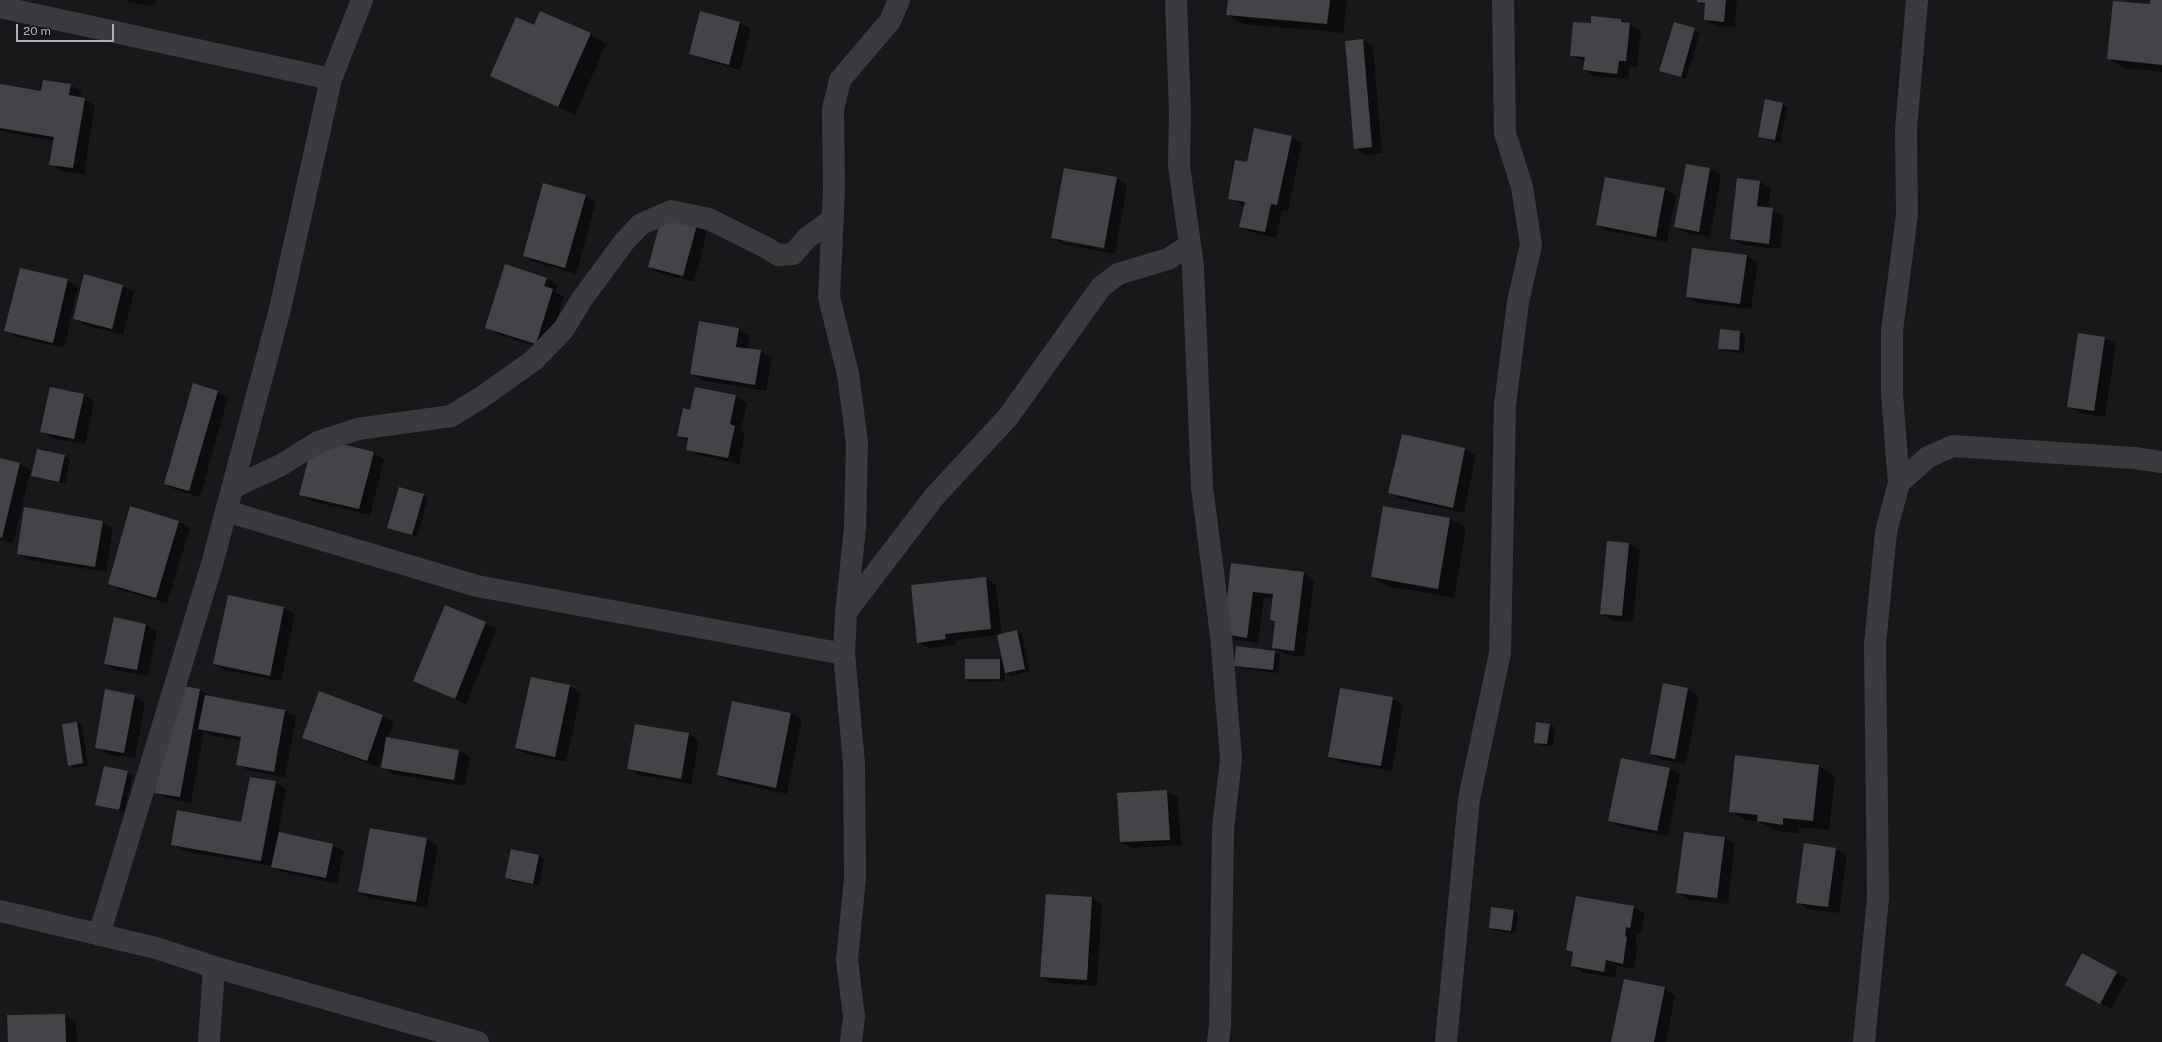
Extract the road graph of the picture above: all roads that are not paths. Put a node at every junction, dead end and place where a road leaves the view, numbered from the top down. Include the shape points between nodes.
1 (362, 0) edge
2 (899, 0) edge
3 (1176, 0) edge
4 (1503, 0) edge
5 (1917, 0) edge
6 (0, 7) edge
7 (331, 79) junction
8 (833, 219) junction
9 (1190, 246) junction
10 (2162, 462) edge
11 (1899, 483) junction
12 (232, 488) junction
13 (226, 511) junction
14 (846, 613) junction
15 (844, 654) junction
16 (0, 911) edge
17 (99, 935) junction
18 (214, 967) junction
19 (209, 1042) edge
20 (478, 1042) edge
21 (852, 1042) edge
22 (1218, 1042) edge
23 (1446, 1042) edge
24 (1864, 1042) edge

1 - 7 street
2 - 8 street via 890,20 840,80 833,109
3 - 9 street via 1180,111 1178,166
4 - 23 street via 1504,133 1522,187 1531,245 1518,302 1505,405 1500,653 1469,799
5 - 11 street via 1906,130 1907,216 1892,331 1892,394
6 - 7 street
7 - 12 street via 280,309
8 - 12 street via 807,238 793,254 778,255 709,219 671,211 641,224 624,242 582,299 563,330 534,360 482,397 451,416 358,429 318,442 281,465
8 - 14 street via 829,297 848,374 857,443 855,528
9 - 14 street via 1168,260 1118,274 1101,286 1008,417 934,497
9 - 22 street via 1194,266 1202,487 1221,635 1231,759 1223,829
10 - 11 street via 1952,446 1928,457
11 - 24 street via 1886,532 1875,644 1878,898
12 - 13 street
13 - 15 street via 477,586
13 - 17 street
14 - 15 street
15 - 21 street via 854,763 855,878 847,960 854,1017
16 - 17 street
17 - 18 street via 156,948
18 - 19 street
18 - 20 street

